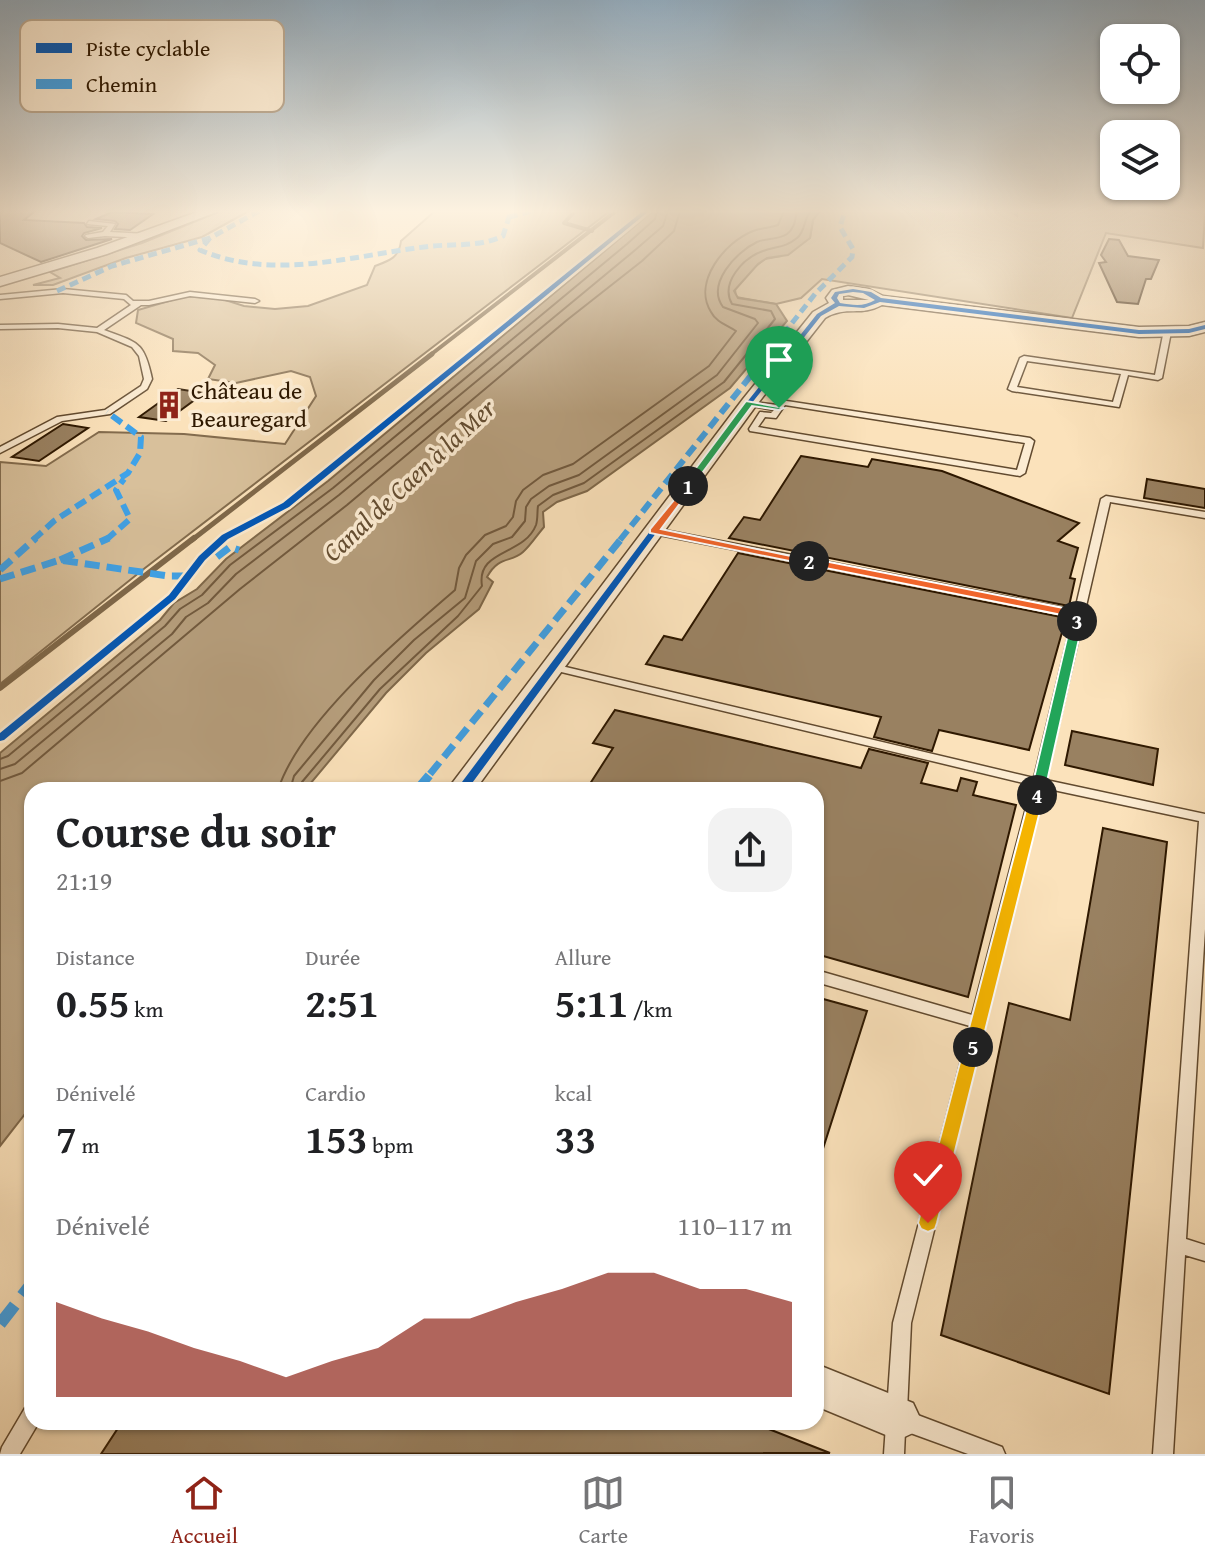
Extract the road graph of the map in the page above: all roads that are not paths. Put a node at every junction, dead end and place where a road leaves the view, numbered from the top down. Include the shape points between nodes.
1 (0, 297) edge
2 (255, 301) dead end
3 (139, 303) junction
4 (0, 327) edge
5 (1205, 327) edge
6 (98, 330) junction
7 (1167, 332) junction
8 (1125, 372) junction
9 (749, 403) junction
10 (779, 408) junction
11 (0, 450) edge
12 (1205, 515) edge
13 (654, 531) junction
14 (1079, 614) junction
15 (553, 667) junction
16 (467, 782) edge
17 (1039, 783) junction
18 (1205, 820) edge
19 (824, 978) edge
20 (979, 1023) junction
21 (1198, 1043) edge
22 (1177, 1244) junction
23 (1205, 1253) edge
24 (824, 1390) edge
25 (24, 1429) edge
26 (896, 1436) edge
27 (9, 1454) edge
28 (995, 1454) edge
29 (1163, 1454) edge

1 - 3 lane via 63,291
2 - 3 lane via 190,294
3 - 6 lane
4 - 6 lane
5 - 7 street
6 - 11 lane via 135,345 148,369 144,387 107,412 60,419
7 - 8 lane via 1158,378
7 - 9 street via 879,300 872,294 844,291 837,293 838,304 819,315
8 - 8 lane via 1024,358 1012,389 1116,405
9 - 10 lane
9 - 13 street
10 - 10 lane via 783,402 1030,441 1020,473 753,429 763,414 773,416
12 - 14 lane via 1106,499
13 - 14 lane
13 - 15 street
14 - 17 lane
15 - 16 street
15 - 17 lane
17 - 18 lane
17 - 20 lane
18 - 21 lane
19 - 20 lane
20 - 26 lane via 902,1323
21 - 22 lane
22 - 23 lane
22 - 29 lane
24 - 26 street
25 - 27 lane
26 - 28 lane

